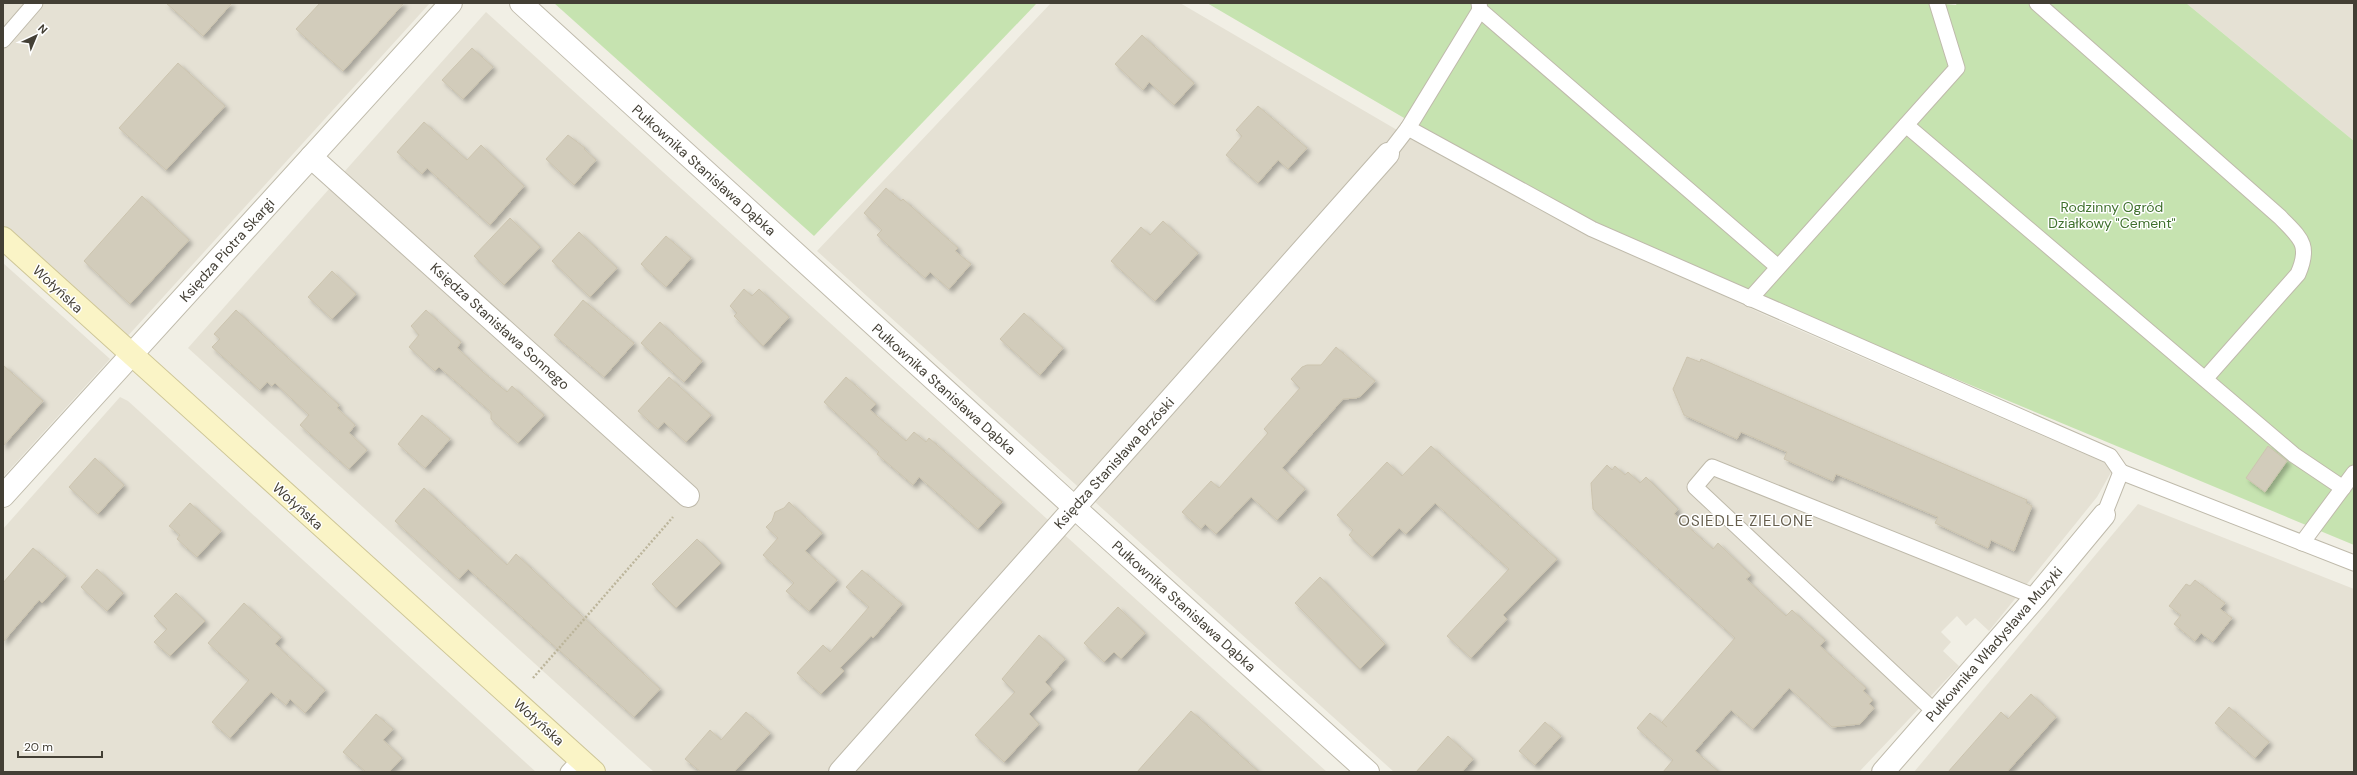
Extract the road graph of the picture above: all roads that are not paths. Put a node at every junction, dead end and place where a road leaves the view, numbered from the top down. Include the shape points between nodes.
1 (35, 3) edge
2 (451, 3) edge
3 (521, 3) edge
4 (1937, 3) edge
5 (2037, 3) edge
6 (1480, 7) edge
7 (3, 40) edge
8 (1906, 125) junction
9 (1408, 128) junction
10 (1388, 154) joint
11 (311, 156) junction
12 (3, 238) edge
13 (1778, 267) junction
14 (1750, 299) junction
15 (131, 356) junction
16 (2205, 379) junction
17 (2121, 472) junction
18 (2354, 473) edge
19 (2343, 488) junction
20 (3, 496) edge
21 (688, 496) road end
22 (1075, 508) junction
23 (2104, 515) joint
24 (2302, 543) junction
25 (2354, 563) edge
26 (2036, 597) junction
27 (1936, 712) junction
28 (580, 768) edge
29 (840, 772) edge
30 (1368, 772) edge
31 (1883, 772) edge

1 - 7 lane
2 - 11 street, Księdza Piotra Skargi
3 - 22 street, Pułkownika Stanisława Dąbka
4 - 8 lane via 1957,68
5 - 16 lane via 2280,217 2301,239 2305,258 2298,274
6 - 9 lane
6 - 13 lane
8 - 13 lane
8 - 16 lane
9 - 10 lane
9 - 14 lane via 1592,229
10 - 22 street, Księdza Stanisława Brzóski
11 - 15 street, Księdza Piotra Skargi
11 - 21 street, Księdza Stanisława Sonnego
12 - 15 street, Wołyńska
13 - 14 lane
14 - 17 lane via 2110,456
15 - 20 street, Księdza Piotra Skargi
15 - 28 street, Wołyńska
16 - 19 lane via 2294,455
17 - 23 lane
17 - 24 lane
18 - 19 lane
19 - 24 lane
22 - 29 street, Księdza Stanisława Brzóski
22 - 30 street, Pułkownika Stanisława Dąbka
23 - 26 street, Pułkownika Władysława Muzyki
24 - 25 lane
26 - 27 street, Pułkownika Władysława Muzyki
26 - 27 lane via 1712,467 1695,487
27 - 31 street, Pułkownika Władysława Muzyki

